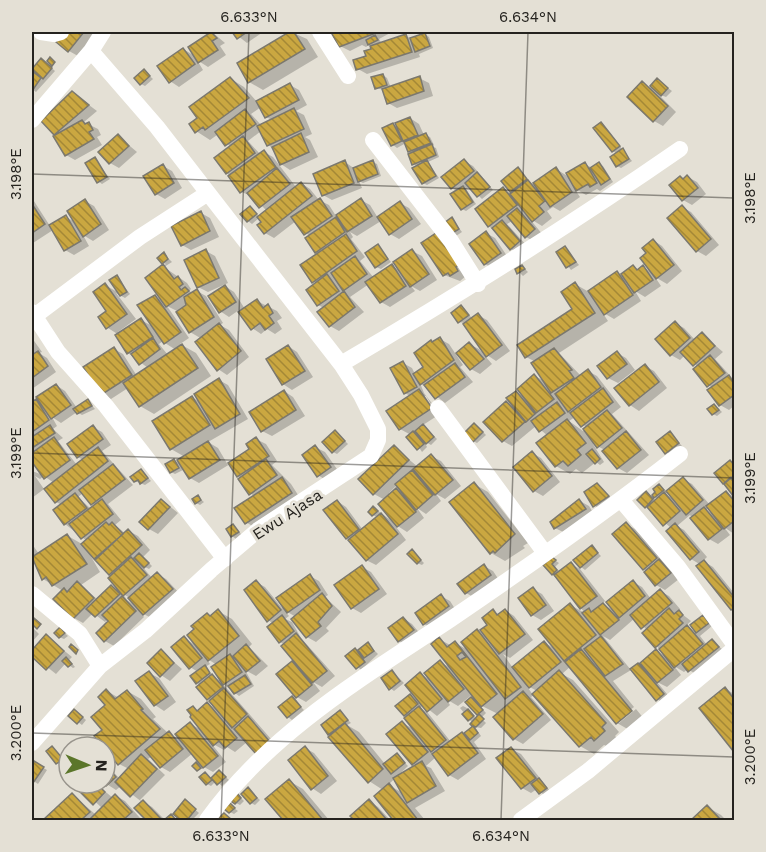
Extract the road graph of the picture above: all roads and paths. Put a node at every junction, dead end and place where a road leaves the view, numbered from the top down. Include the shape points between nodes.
1 (41, 32) edge
2 (61, 32) edge
3 (103, 32) edge
4 (320, 32) edge
5 (91, 51) junction
6 (348, 76) dead end
7 (32, 120) edge
8 (373, 140) dead end
9 (680, 149) dead end
10 (208, 193) junction
11 (478, 284) junction
12 (33, 315) edge
13 (341, 364) junction
14 (438, 408) dead end
15 (680, 454) dead end
16 (621, 500) junction
17 (545, 553) junction
18 (225, 560) junction
19 (32, 594) edge
20 (733, 641) edge
21 (100, 666) junction
22 (32, 743) edge
23 (207, 820) edge
24 (521, 820) edge

1 - 2 street
3 - 5 street
4 - 6 street
5 - 7 street
5 - 10 street, Ewu Ajasa via 157,126
8 - 11 street via 451,241
9 - 11 street
10 - 12 street
10 - 13 street, Ewu Ajasa
11 - 13 street
12 - 18 street via 58,352 106,406
13 - 18 street, Ewu Ajasa via 378,429 371,456 258,530
14 - 17 street
15 - 16 street
16 - 17 street
16 - 20 street
17 - 23 street via 305,721 231,788
18 - 21 street, Ewu Ajasa
19 - 21 street via 80,634
20 - 24 street via 632,736
21 - 22 street, Ewu Ajasa

